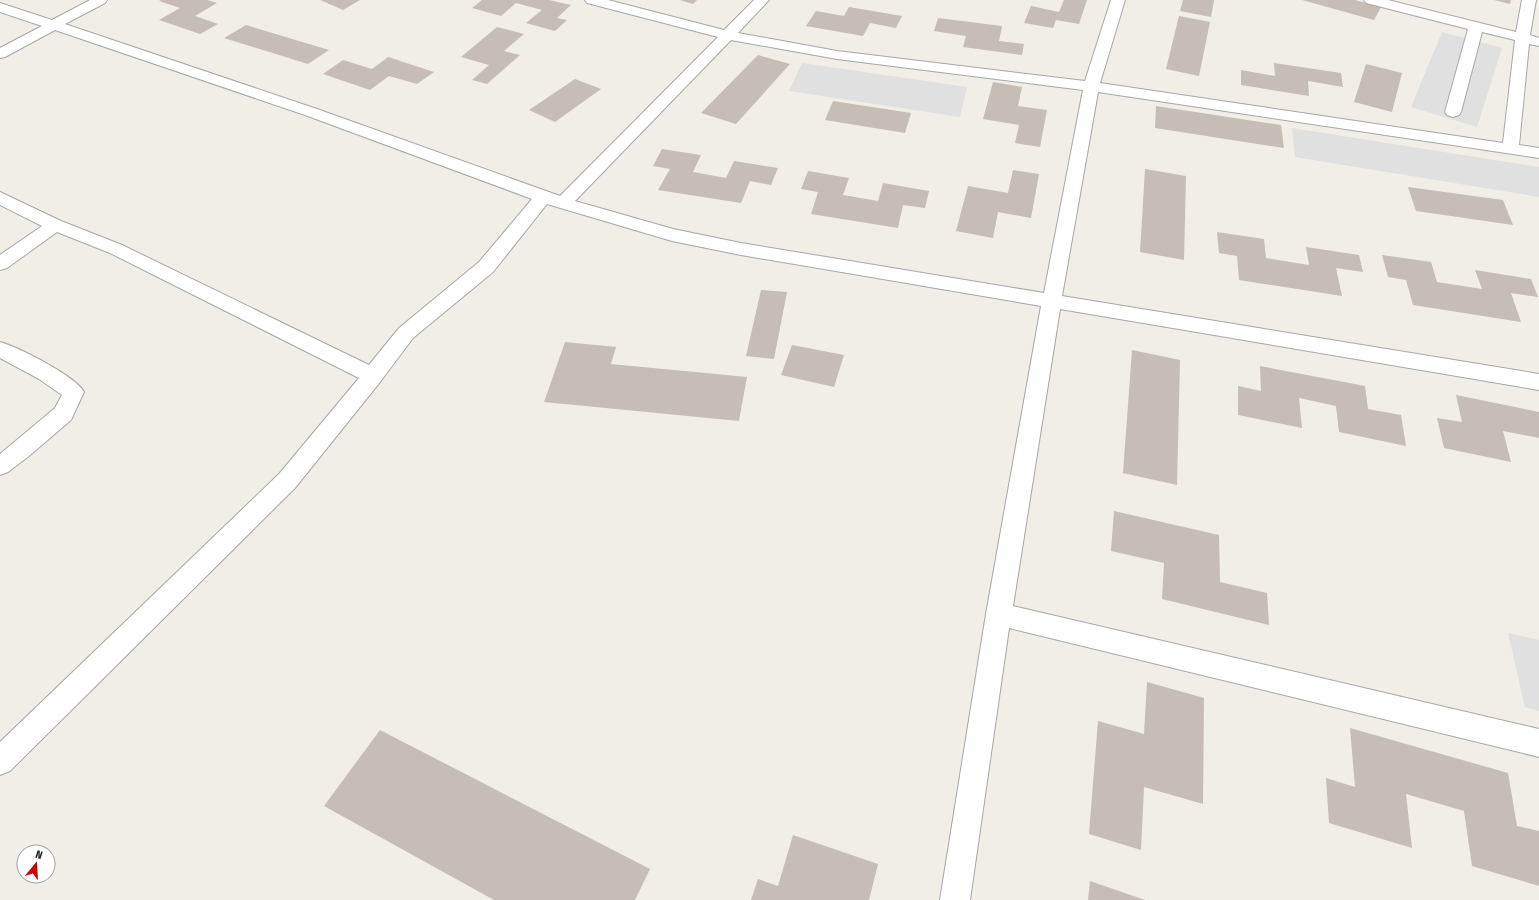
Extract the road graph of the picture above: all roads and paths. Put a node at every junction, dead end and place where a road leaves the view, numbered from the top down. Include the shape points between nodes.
1 (16, 0) edge
2 (100, 0) edge
3 (592, 0) edge
4 (762, 0) edge
5 (1118, 0) edge
6 (1371, 0) edge
7 (1424, 0) edge
8 (1528, 0) edge
9 (0, 7) edge
10 (1427, 14) junction
11 (52, 25) junction
12 (1476, 26) junction
13 (727, 35) junction
14 (1522, 38) junction
15 (1539, 42) edge
16 (0, 54) edge
17 (1091, 86) junction
18 (1453, 112) dead end
19 (1510, 149) junction
20 (1539, 153) edge
21 (0, 198) edge
22 (542, 198) junction
23 (563, 203) junction
24 (55, 225) junction
25 (0, 264) edge
26 (1052, 300) junction
27 (0, 349) edge
28 (373, 376) junction
29 (1539, 382) edge
30 (0, 466) edge
31 (999, 614) junction
32 (1539, 743) edge
33 (0, 761) edge
34 (955, 900) edge

1 - 9 street
2 - 11 street
3 - 13 street
4 - 13 street
5 - 17 street
6 - 10 street
7 - 10 street
8 - 14 street
9 - 11 street
10 - 12 street
11 - 16 street
11 - 22 street via 311,112
12 - 14 street
12 - 18 street
13 - 17 street via 837,55 893,69
13 - 23 street
14 - 15 street
14 - 19 street
17 - 19 street via 1347,131
17 - 26 street
19 - 20 street
21 - 24 street
22 - 23 street
22 - 28 street via 486,267 406,333
23 - 26 street via 672,235 741,249
24 - 25 street
24 - 28 street via 116,249
26 - 29 street
26 - 31 street
27 - 30 street via 46,372 74,392 63,414
28 - 33 street via 287,480
31 - 32 street
31 - 34 street

